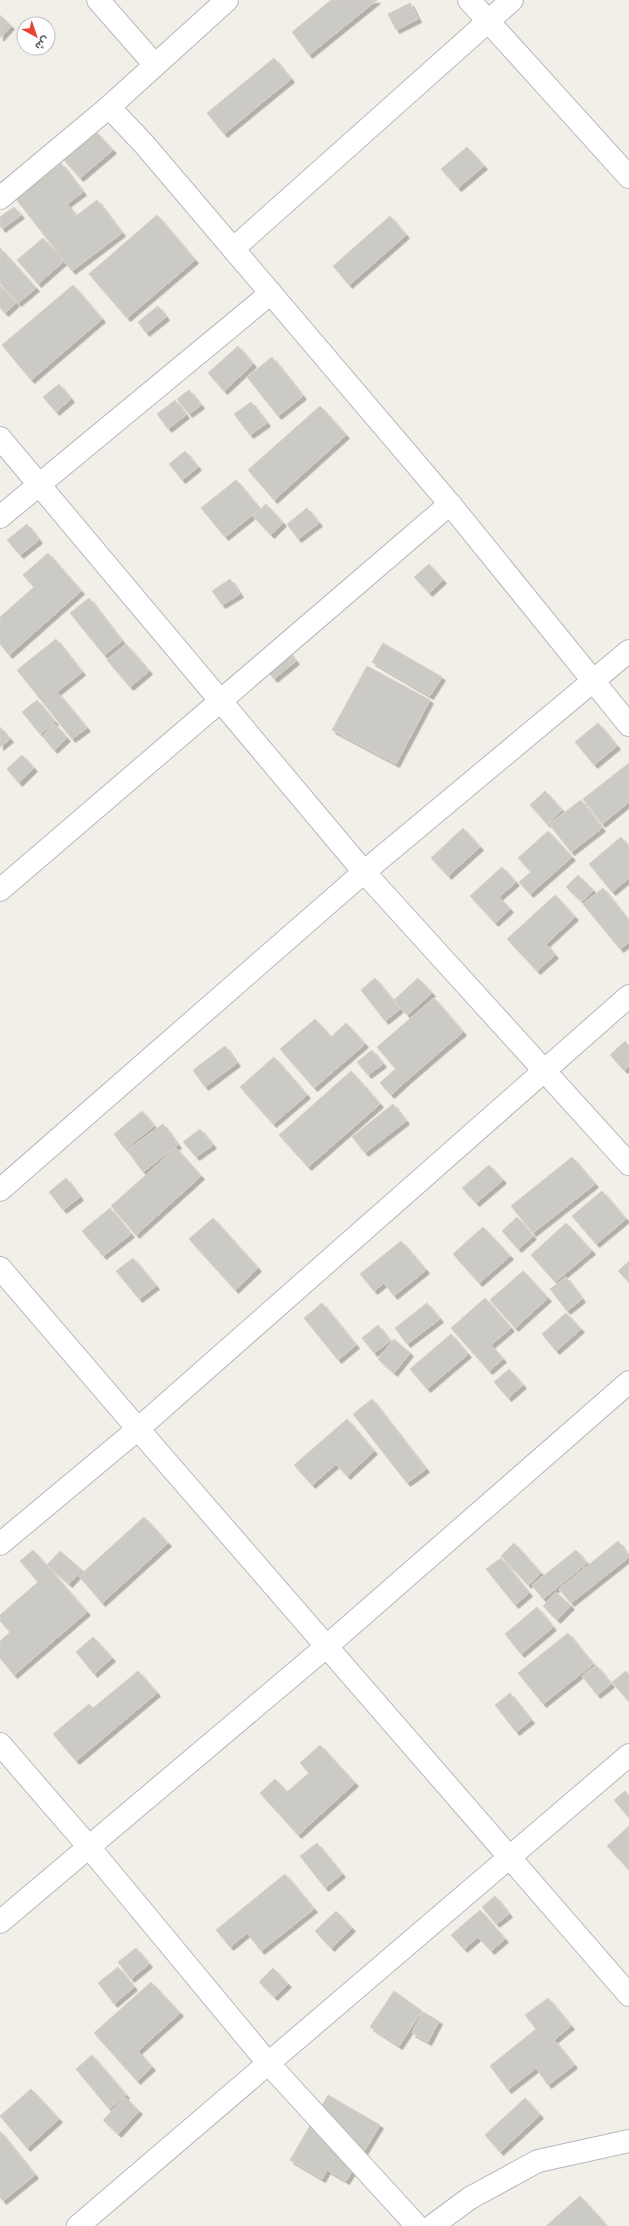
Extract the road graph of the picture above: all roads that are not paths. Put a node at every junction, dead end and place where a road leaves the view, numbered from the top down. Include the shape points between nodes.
1 (98, 0) edge
2 (228, 0) edge
3 (469, 0) edge
4 (512, 0) edge
5 (488, 21) junction
6 (155, 65) junction
7 (109, 108) junction
8 (629, 177) edge
9 (0, 198) edge
10 (233, 249) junction
11 (271, 293) junction
12 (0, 438) edge
13 (38, 484) junction
14 (450, 504) junction
15 (0, 517) edge
16 (629, 652) edge
17 (593, 682) junction
18 (220, 702) junction
19 (629, 725) edge
20 (364, 872) junction
21 (0, 890) edge
22 (629, 996) edge
23 (543, 1072) junction
24 (629, 1164) edge
25 (0, 1190) edge
26 (0, 1268) edge
27 (629, 1382) edge
28 (138, 1430) junction
29 (0, 1544) edge
30 (327, 1646) junction
31 (0, 1744) edge
32 (629, 1754) edge
33 (89, 1847) junction
34 (510, 1856) junction
35 (0, 1922) edge
36 (629, 1995) edge
37 (268, 2063) junction
38 (629, 2141) edge
39 (78, 2226) edge
40 (417, 2226) edge
41 (432, 2226) edge

1 - 6 street
2 - 6 street
3 - 5 street
4 - 5 street
5 - 8 street
5 - 10 street
6 - 7 street
7 - 9 street
7 - 10 street via 144,144
10 - 11 street
11 - 13 street
11 - 14 street
12 - 13 street
13 - 15 street
13 - 18 street
14 - 17 street
14 - 18 street
16 - 17 street
17 - 19 street
17 - 20 street
18 - 20 street
18 - 21 street
20 - 23 street
20 - 25 street
22 - 23 street
23 - 24 street
23 - 28 street
26 - 28 street
27 - 30 street
28 - 29 street
28 - 30 street
30 - 33 street
30 - 34 street
31 - 33 street
32 - 34 street
33 - 35 street
33 - 37 street
34 - 36 street
34 - 37 street
37 - 39 street
37 - 40 street
38 - 41 street via 538,2161 470,2198

